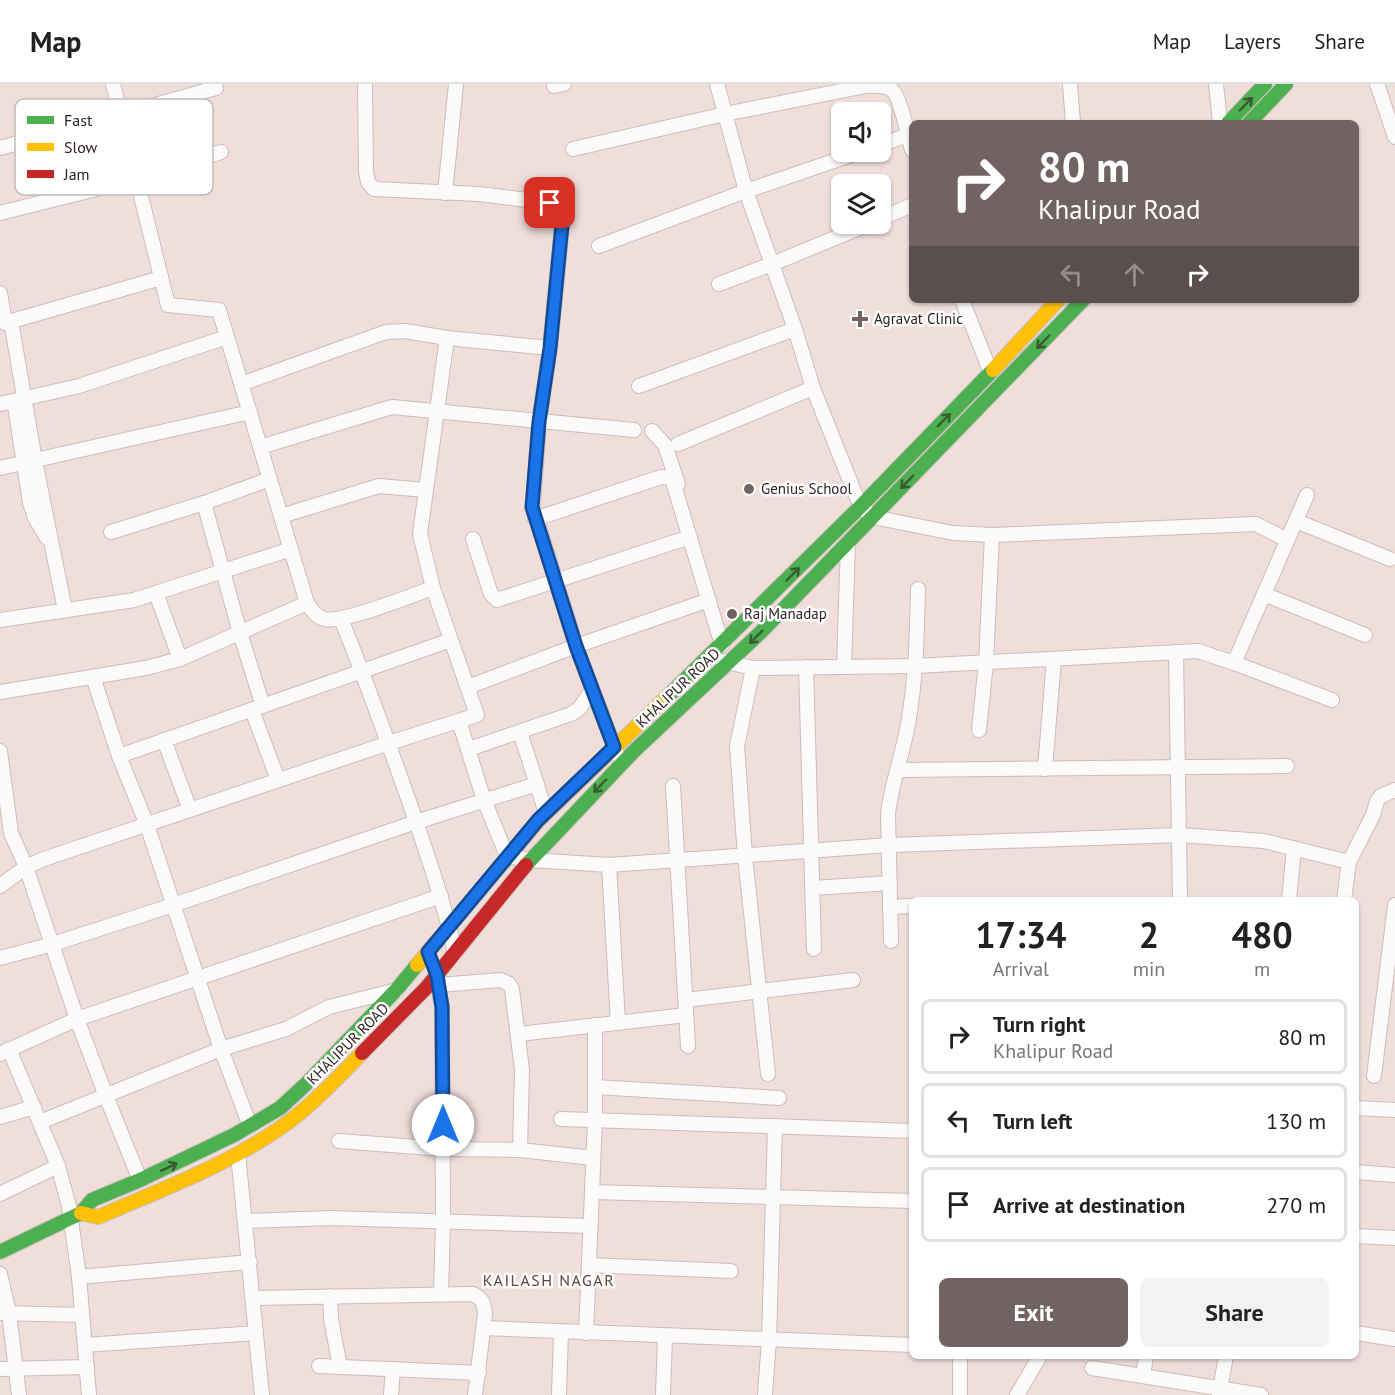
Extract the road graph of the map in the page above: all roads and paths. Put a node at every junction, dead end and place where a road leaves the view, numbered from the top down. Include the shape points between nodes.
1 (113, 84) edge
2 (365, 84) edge
3 (456, 84) edge
4 (717, 84) edge
5 (1070, 84) edge
6 (1216, 84) edge
7 (1265, 84) edge
8 (1286, 84) edge
9 (1377, 84) edge
10 (216, 88) dead end
11 (117, 99) edge
12 (177, 99) edge
13 (725, 114) junction
14 (1073, 120) edge
15 (1220, 120) edge
16 (1223, 120) edge
17 (1252, 120) edge
18 (908, 135) junction
19 (1395, 137) edge
20 (909, 139) edge
21 (891, 141) edge
22 (15, 143) edge
23 (0, 147) edge
24 (573, 149) dead end
25 (220, 152) dead end
26 (213, 154) edge
27 (831, 162) edge
28 (746, 191) junction
29 (445, 193) junction
30 (72, 195) edge
31 (140, 195) edge
32 (909, 206) edge
33 (0, 213) edge
34 (891, 214) edge
35 (845, 234) edge
36 (599, 246) dead end
37 (772, 264) junction
38 (161, 278) junction
39 (719, 284) dead end
40 (0, 293) edge
41 (963, 303) edge
42 (1055, 303) edge
43 (1080, 303) edge
44 (11, 321) junction
45 (795, 329) junction
46 (227, 337) junction
47 (447, 338) junction
48 (550, 348) junction
49 (991, 373) junction
50 (241, 384) junction
51 (639, 386) dead end
52 (813, 388) junction
53 (19, 400) junction
54 (0, 404) edge
55 (250, 412) junction
56 (436, 412) junction
57 (539, 422) junction
58 (634, 430) dead end
59 (651, 431) dead end
60 (678, 444) dead end
61 (260, 447) junction
62 (30, 462) junction
63 (0, 468) edge
64 (270, 479) junction
65 (426, 490) junction
66 (1307, 495) dead end
67 (204, 504) junction
68 (861, 506) junction
69 (281, 516) junction
70 (873, 517) junction
71 (535, 519) junction
72 (1296, 521) junction
73 (111, 532) dead end
74 (993, 535) junction
75 (690, 537) junction
76 (473, 539) dead end
77 (1287, 540) junction
78 (848, 542) junction
79 (291, 549) junction
80 (1390, 559) dead end
81 (223, 572) junction
82 (556, 580) junction
83 (433, 588) junction
84 (918, 589) dead end
85 (156, 593) junction
86 (1264, 594) junction
87 (709, 600) junction
88 (307, 603) junction
89 (64, 610) junction
90 (340, 619) junction
91 (0, 620) edge
92 (240, 633) junction
93 (1365, 635) dead end
94 (451, 640) junction
95 (726, 641) junction
96 (576, 646) junction
97 (1176, 652) junction
98 (709, 657) junction
99 (180, 659) junction
100 (1054, 659) junction
101 (730, 663) junction
102 (986, 663) junction
103 (1234, 663) junction
104 (915, 666) junction
105 (806, 667) junction
106 (844, 667) junction
107 (753, 668) junction
108 (363, 672) junction
109 (93, 677) junction
110 (468, 687) junction
111 (592, 690) junction
112 (0, 692) edge
113 (1332, 700) dead end
114 (258, 708) junction
115 (459, 721) junction
116 (979, 730) dead end
117 (520, 732) junction
118 (164, 741) junction
119 (388, 742) junction
120 (614, 747) junction
121 (469, 749) junction
122 (119, 756) junction
123 (1, 759) edge
124 (621, 764) junction
125 (1287, 766) dead end
126 (1178, 768) junction
127 (1045, 769) junction
128 (897, 770) junction
129 (278, 780) junction
130 (537, 784) junction
131 (673, 786) dead end
132 (1395, 790) edge
133 (484, 800) junction
134 (190, 810) junction
135 (546, 813) junction
136 (416, 822) junction
137 (147, 825) junction
138 (6, 834) edge
139 (1179, 835) junction
140 (890, 845) junction
141 (1294, 848) junction
142 (812, 851) junction
143 (507, 856) junction
144 (746, 856) junction
145 (530, 860) junction
146 (677, 862) junction
147 (1349, 862) junction
148 (609, 865) junction
149 (26, 867) junction
150 (890, 883) junction
151 (0, 886) edge
152 (813, 888) junction
153 (441, 896) junction
154 (1180, 897) edge
155 (1289, 897) edge
156 (1344, 897) edge
157 (173, 905) junction
158 (1395, 905) edge
159 (909, 906) edge
160 (891, 907) junction
161 (449, 927) junction
162 (891, 941) dead end
163 (53, 944) junction
164 (814, 950) dead end
165 (428, 952) junction
166 (455, 953) junction
167 (0, 958) edge
168 (198, 979) junction
169 (438, 980) junction
170 (853, 980) dead end
171 (397, 989) junction
172 (759, 991) junction
173 (686, 1000) junction
174 (686, 1015) junction
175 (77, 1019) junction
176 (618, 1023) junction
177 (596, 1025) junction
178 (519, 1034) junction
179 (688, 1046) dead end
180 (220, 1048) junction
181 (5, 1052) edge
182 (768, 1074) dead end
183 (1374, 1076) dead end
184 (595, 1087) junction
185 (106, 1096) junction
186 (779, 1098) dead end
187 (34, 1107) junction
188 (1359, 1108) edge
189 (1395, 1110) edge
190 (0, 1117) edge
191 (561, 1119) dead end
192 (595, 1120) junction
193 (40, 1122) junction
194 (250, 1126) junction
195 (775, 1126) junction
196 (909, 1131) edge
197 (234, 1135) junction
198 (339, 1141) dead end
199 (443, 1149) junction
200 (520, 1150) junction
201 (238, 1154) junction
202 (593, 1158) junction
203 (58, 1166) junction
204 (1359, 1172) edge
205 (1395, 1175) edge
206 (141, 1180) junction
207 (592, 1192) junction
208 (0, 1194) edge
209 (773, 1198) junction
210 (909, 1201) edge
211 (76, 1216) junction
212 (245, 1221) junction
213 (443, 1221) junction
214 (590, 1226) junction
215 (1359, 1236) edge
216 (1395, 1238) edge
217 (0, 1252) edge
218 (250, 1262) junction
219 (589, 1265) junction
220 (731, 1271) dead end
221 (0, 1274) edge
222 (79, 1277) junction
223 (441, 1293) junction
224 (330, 1296) junction
225 (253, 1298) junction
226 (4, 1313) edge
227 (82, 1315) junction
228 (484, 1328) junction
229 (561, 1332) junction
230 (256, 1333) junction
231 (586, 1333) junction
232 (1359, 1333) edge
233 (665, 1337) junction
234 (1395, 1339) edge
235 (769, 1340) junction
236 (909, 1345) edge
237 (85, 1346) junction
238 (960, 1359) edge
239 (1038, 1359) edge
240 (1146, 1359) edge
241 (1226, 1359) edge
242 (319, 1366) dead end
243 (87, 1367) junction
244 (340, 1367) junction
245 (0, 1368) edge
246 (16, 1368) junction
247 (1092, 1368) dead end
248 (393, 1369) junction
249 (479, 1373) junction
250 (1143, 1376) junction
251 (1220, 1392) edge
252 (20, 1395) edge
253 (89, 1395) edge
254 (262, 1395) edge
255 (391, 1395) edge
256 (475, 1395) edge
257 (559, 1395) edge
258 (663, 1395) edge
259 (765, 1395) edge
260 (960, 1395) edge
261 (1017, 1395) edge
262 (1261, 1395) edge

1 - 11 street
2 - 29 street via 366,172 371,186 380,190
3 - 29 street
4 - 13 street
5 - 14 street
6 - 15 street
16 -> 7 street
8 - 17 street
9 - 19 street
10 - 12 street
13 - 18 street via 878,85 897,96
13 - 24 street
13 - 28 street
18 - 20 street
18 - 21 street
22 - 23 street
25 - 26 street
27 - 28 street
28 - 36 street
28 - 37 street
29 - 48 street via 550,203 561,210
30 - 33 street
31 - 38 street
32 - 34 street
35 - 37 street
37 - 39 street
37 - 45 street
38 - 44 street
38 - 46 street via 168,305 219,310
40 - 44 street via 5,323
41 - 49 street
42 - 49 street, KHALIPUR ROAD
43 -> 70 street, KHALIPUR ROAD
44 - 53 street
45 - 51 street
45 - 52 street
46 - 50 street
46 - 53 street via 79,386
47 - 48 street
47 - 50 street via 386,332
47 - 56 street
48 - 57 street
68 -> 49 street, KHALIPUR ROAD
50 - 55 street
52 - 60 street
52 - 68 street
53 - 54 street
53 - 62 street
55 - 61 street
55 - 62 street
56 - 57 street
56 - 61 street via 392,407
56 - 65 street
57 - 58 street
57 - 71 street
59 - 95 street via 665,445
61 - 64 street
62 - 63 street
62 - 89 street via 30,503 52,552
64 - 67 street
64 - 69 street
65 - 69 street via 379,486
65 - 83 street via 420,534
66 - 72 street
67 - 73 street
67 - 81 street
68 - 70 street
95 -> 68 street, KHALIPUR ROAD
69 - 79 street
70 - 74 street via 953,533
70 - 78 street, KHALIPUR ROAD
71 - 75 street via 666,477 673,482
71 - 82 street
72 - 77 street
72 - 80 street
74 - 77 street via 1256,524
74 - 102 street
75 - 82 street
75 - 87 street
76 - 82 street via 494,599
77 - 86 street
78 -> 101 street, KHALIPUR ROAD
78 - 106 street
79 - 81 street
79 - 88 street
81 - 85 street
81 - 92 street
82 - 96 street
83 - 90 street
83 - 94 street
84 - 104 street
85 - 89 street
85 - 99 street
86 - 93 street
86 - 103 street
87 - 95 street
87 - 96 street
88 - 90 street via 322,619
88 - 92 street
89 - 91 street
90 - 108 street
92 - 99 street
92 - 114 street
94 - 108 street
94 - 110 street
95 - 98 street, KHALIPUR ROAD
96 - 110 street
96 - 111 street
97 - 100 street
97 - 103 street via 1198,651
97 - 126 street
98 - 101 street
98 - 120 street, KHALIPUR ROAD
99 - 109 street
100 - 102 street
100 - 127 street
101 - 107 street
101 - 124 street, KHALIPUR ROAD
102 - 104 street
102 - 116 street
103 - 113 street
104 - 106 street
104 - 128 street
105 - 106 street
105 - 107 street
105 - 142 street
107 - 144 street via 737,746
108 - 114 street
108 - 119 street
109 - 112 street
109 - 122 street
110 - 115 street via 477,715
111 - 117 street via 571,714
111 - 120 street
114 - 118 street
114 - 129 street
115 - 119 street
115 - 121 street
117 - 121 street
117 - 130 street
118 - 122 street
118 - 134 street
119 - 129 street
119 - 136 street
120 - 124 street
120 - 135 street, KHALIPUR ROAD
121 - 133 street
122 - 137 street
123 - 138 street
124 -> 145 street, KHALIPUR ROAD
125 - 126 street
126 - 127 street
126 - 139 street
127 - 128 street
128 - 140 street via 889,806
129 - 134 street
130 - 133 street
130 - 135 street
131 - 146 street
132 - 147 street via 1377,801
133 - 136 street
133 - 143 street
134 - 137 street
135 - 143 street, KHALIPUR ROAD
136 - 153 street
136 - 157 street
137 - 149 street
137 - 157 street
138 - 149 street
139 - 140 street
139 - 141 street
139 - 154 street
140 - 142 street
140 - 150 street
141 - 147 street
141 - 155 street
142 - 144 street
142 - 152 street
143 - 145 street
143 - 161 street, KHALIPUR ROAD
144 - 146 street
144 - 172 street
145 - 148 street
145 - 166 street, KHALIPUR ROAD
146 - 148 street
146 - 173 street
147 - 156 street
148 - 176 street
149 - 151 street
149 - 163 street
150 - 152 street
150 - 160 street
152 - 164 street
153 - 161 street
153 - 168 street
157 - 163 street
157 - 168 street
158 - 183 street
159 - 160 street
160 - 162 street
161 - 165 street, KHALIPUR ROAD
161 - 166 street
163 - 167 street
163 - 175 street
165 - 169 street
165 - 171 street, KHALIPUR ROAD
166 - 169 street, KHALIPUR ROAD
168 - 175 street
168 - 180 street
169 - 178 street via 505,982 512,989
169 - 199 street via 442,1007
169 - 201 street, KHALIPUR ROAD via 316,1099
170 - 172 street
171 - 180 street via 342,1003 286,1029
171 - 194 street, KHALIPUR ROAD via 305,1085 280,1108
172 - 173 street
172 - 182 street
173 - 174 street
174 - 176 street
174 - 179 street
175 - 181 street
175 - 185 street
176 - 177 street
177 - 178 street
177 - 184 street
178 - 200 street
180 - 185 street
180 - 194 street
181 - 187 street
184 - 186 street
184 - 192 street
185 - 193 street
185 - 206 street
187 - 190 street
187 - 193 street
188 - 189 street
191 - 192 street
192 - 195 street
192 - 202 street
193 - 203 street
194 - 197 street, KHALIPUR ROAD
195 - 196 street
195 - 209 street
197 - 201 street
206 -> 197 street, KHALIPUR ROAD
198 - 199 street
199 - 200 street
199 - 213 street
200 - 202 street
201 - 211 street, KHALIPUR ROAD via 110,1212
201 - 212 street
202 - 207 street
203 - 208 street
203 - 211 street
204 - 205 street
206 - 211 street, KHALIPUR ROAD via 92,1200
207 - 209 street
207 - 214 street
209 - 210 street
209 - 235 street
211 - 217 street, KHALIPUR ROAD
211 - 222 street
212 - 213 street
212 - 218 street
213 - 214 street
213 - 223 street
214 - 219 street
215 - 216 street
218 - 222 street
218 - 225 street
219 - 220 street
219 - 231 street
221 - 226 street
222 - 227 street
223 - 224 street
223 - 228 street via 481,1298
224 - 225 street
224 - 244 street
225 - 230 street
226 - 227 street
226 - 246 street
227 - 237 street
228 - 229 street
228 - 249 street
229 - 231 street
229 - 257 street
230 - 237 street
230 - 254 street
231 - 233 street
232 - 234 street
233 - 235 street
233 - 258 street
235 - 236 street
235 - 259 street
237 - 243 street
238 - 260 street
239 - 261 street
240 - 250 street
241 - 251 street
242 - 244 street
243 - 246 street
243 - 253 street
244 - 248 street
245 - 246 street
246 - 252 street
247 - 250 street
248 - 249 street
248 - 255 street
249 - 256 street
250 - 251 street
251 - 262 street

